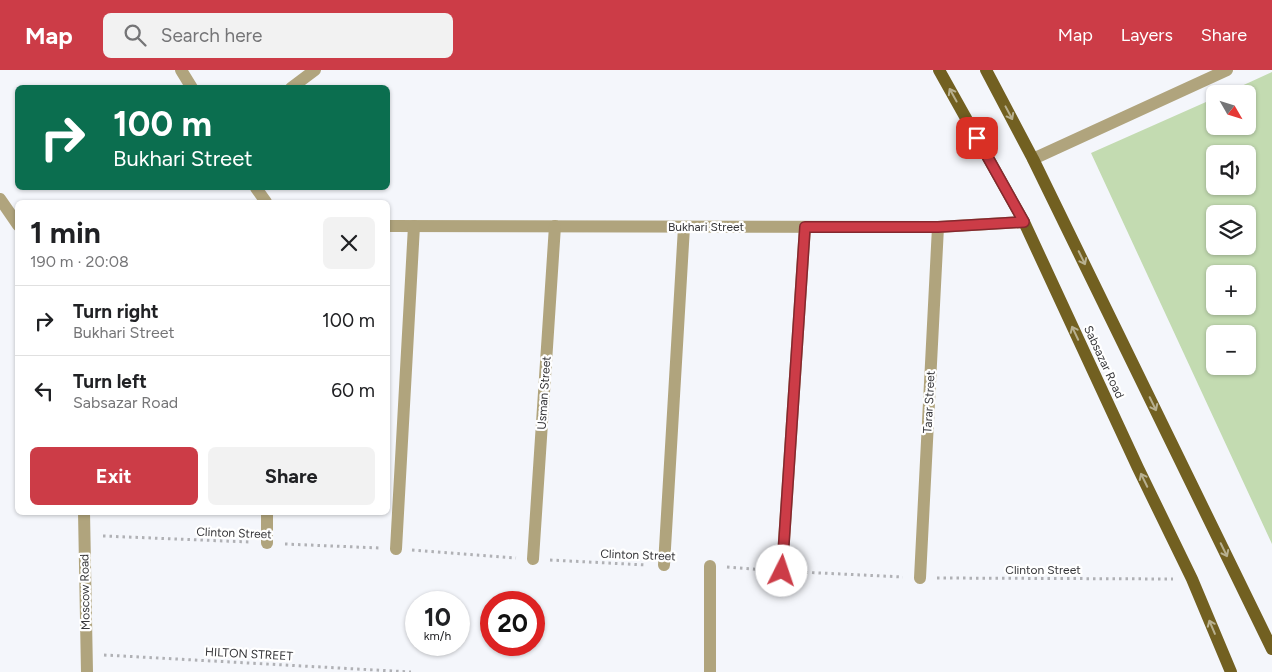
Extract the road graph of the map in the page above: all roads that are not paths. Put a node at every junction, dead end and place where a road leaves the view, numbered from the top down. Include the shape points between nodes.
1 (181, 70) edge
2 (315, 70) edge
3 (939, 70) edge
4 (986, 70) edge
5 (1227, 70) edge
6 (190, 85) edge
7 (295, 85) edge
8 (1033, 159) junction
9 (0, 199) edge
10 (15, 221) edge
11 (1024, 222) junction
12 (390, 226) edge
13 (414, 226) junction
14 (555, 226) junction
15 (684, 226) junction
16 (805, 227) junction
17 (938, 227) junction
18 (84, 515) edge
19 (267, 515) edge
20 (267, 543) road end
21 (396, 548) road end
22 (533, 559) road end
23 (664, 565) road end
24 (710, 566) road end
25 (782, 571) road end
26 (920, 578) road end
27 (1272, 649) edge
28 (87, 672) edge
29 (710, 672) edge
30 (1231, 672) edge

1 - 6 street
2 - 7 street
11 -> 3 main road, Sabsazar Road
4 -> 8 main road, Sabsazar Road
5 - 8 street
8 -> 27 main road, Sabsazar Road
9 - 10 street
11 - 17 street, Bukhari Street
30 -> 11 main road, Sabsazar Road via 1192,579
12 - 13 street, Bukhari Street
13 - 14 street, Bukhari Street
13 - 21 street
14 - 15 street, Bukhari Street
14 - 22 street, Usman Street
15 - 16 street, Bukhari Street
15 - 23 street
16 - 17 street, Bukhari Street
16 - 25 street
17 - 26 street, Tarar Street
18 - 28 street, Moscow Road
19 - 20 street
24 - 29 street

